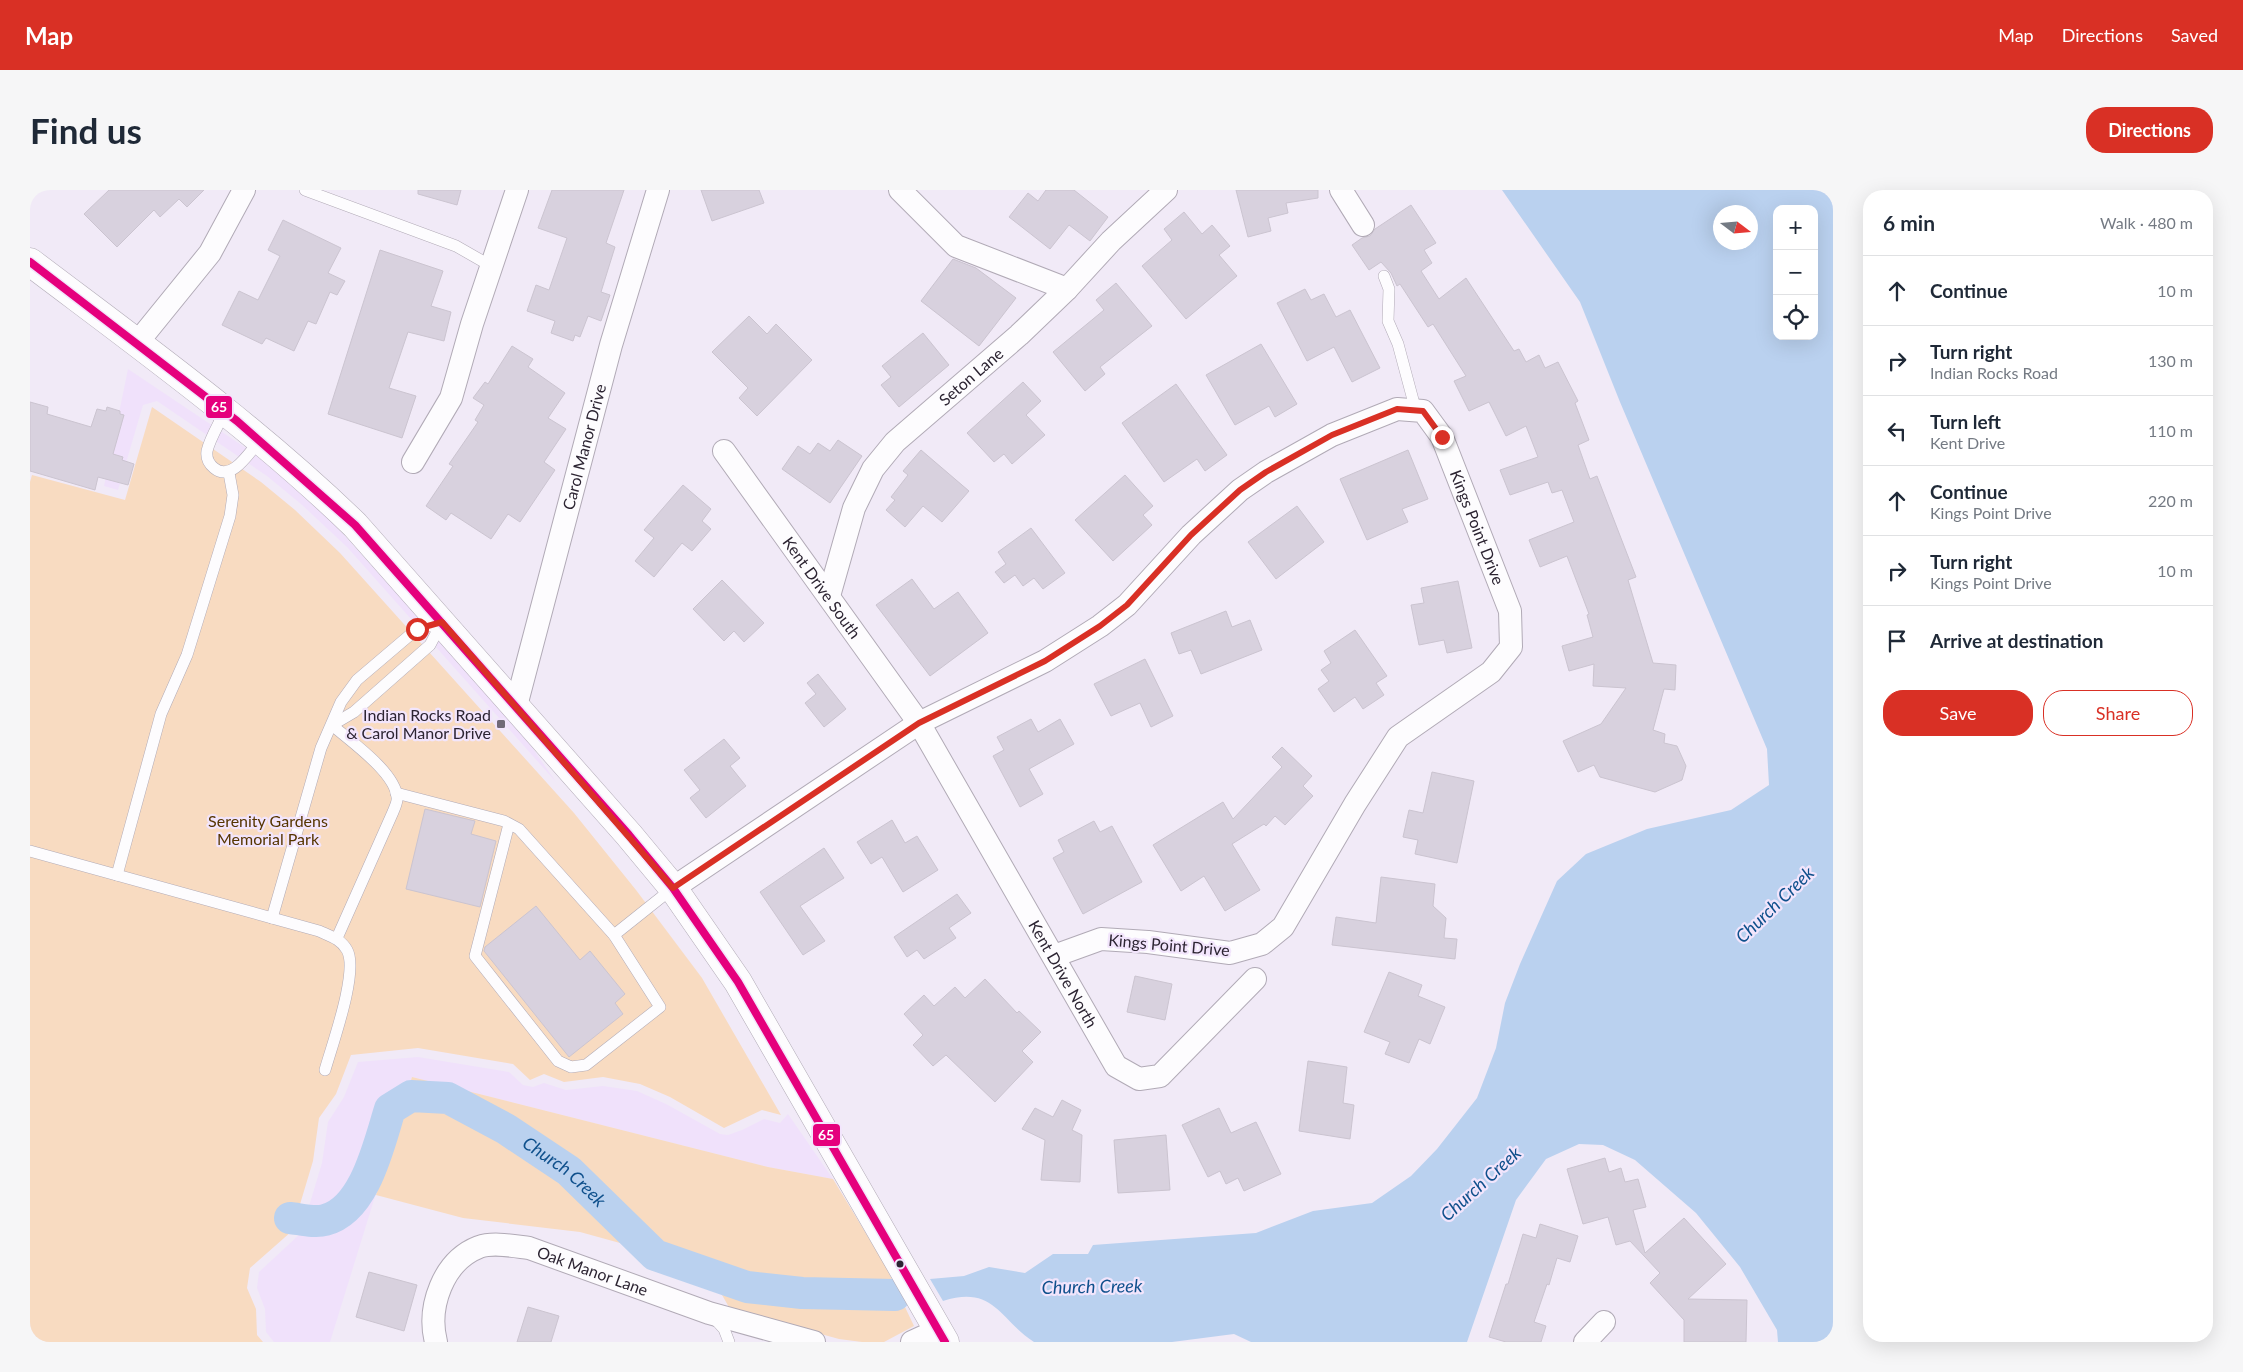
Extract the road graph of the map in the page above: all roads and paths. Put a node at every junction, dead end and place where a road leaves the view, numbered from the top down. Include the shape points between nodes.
1 (244, 190) edge
2 (305, 190) edge
3 (517, 190) edge
4 (658, 190) edge
5 (900, 190) edge
6 (1166, 190) edge
7 (1341, 190) edge
8 (1362, 225) dead end
9 (30, 262) edge
10 (491, 266) junction
11 (1384, 276) dead end
12 (1067, 290) junction
13 (137, 343) junction
14 (224, 411) junction
15 (1416, 411) junction
16 (260, 439) junction
17 (724, 451) dead end
18 (413, 462) dead end
19 (229, 473) junction
20 (829, 596) junction
21 (442, 622) junction
22 (516, 706) junction
23 (919, 723) junction
24 (332, 725) junction
25 (396, 793) junction
26 (509, 824) junction
27 (30, 851) edge
28 (117, 875) junction
29 (673, 888) junction
30 (272, 918) junction
31 (614, 935) junction
32 (337, 938) junction
33 (1054, 956) junction
34 (1255, 979) dead end
35 (325, 1070) dead end
36 (709, 1313) junction
37 (1604, 1322) dead end
38 (941, 1336) edge
39 (436, 1342) edge
40 (729, 1342) edge
41 (814, 1342) edge
42 (912, 1342) edge
43 (1585, 1342) edge

1 - 13 street via 210,253
2 - 10 lane via 456,246
3 - 10 street
4 - 22 street, Carol Manor Drive via 611,345
5 - 12 street via 956,246
6 - 12 street, Seton Lane via 1111,241
7 - 8 street
9 - 13 street
10 - 18 street via 451,398
11 - 15 lane via 1389,289 1388,322 1398,344
12 - 20 street, Seton Lane via 1019,336 895,442 873,469 854,508
13 - 14 street
14 - 16 street
14 - 19 lane via 207,451 208,461 221,473
15 - 23 street via 1397,409 1332,435 1266,472 1240,490 1191,535 1127,605 1100,626 1045,661
15 - 33 street, Kings Point Drive via 1423,411 1442,437 1510,611 1511,647 1491,672 1398,737 1283,927 1262,944 1230,953 1101,939
16 - 19 lane
16 - 21 street via 355,525
17 - 20 street, Kent Drive South
19 - 28 lane via 233,495 230,516 187,655 160,714
20 - 23 street, Kent Drive South
21 - 22 street
21 - 24 lane via 430,645 354,712
21 - 24 lane via 417,629 357,680 341,702
22 - 29 street
23 - 29 street
23 - 33 street, Kent Drive North
24 - 25 lane via 382,769
24 - 30 lane via 321,748
25 - 26 lane
25 - 32 lane via 398,797 393,812
26 - 31 lane via 520,829
26 - 31 lane via 474,956 558,1061 571,1067 586,1065 660,1007
27 - 28 lane
28 - 30 lane
29 - 31 lane
29 - 38 street via 738,982
30 - 32 lane
32 - 35 lane via 347,950 351,965
33 - 34 street, Kent Drive North via 1116,1066 1139,1079 1160,1076
36 - 39 street, Oak Manor Lane via 529,1248 479,1247 458,1260 444,1278 435,1307 433,1332
36 - 40 lane via 724,1329
36 - 41 street, Oak Manor Lane
37 - 43 street
38 - 42 street

